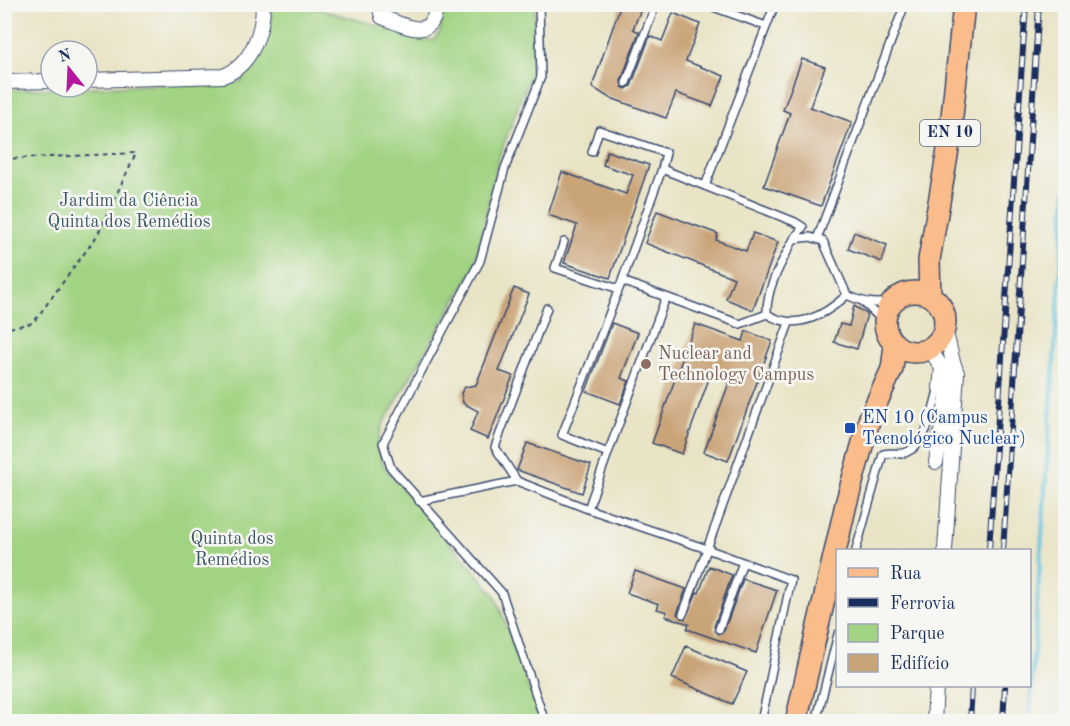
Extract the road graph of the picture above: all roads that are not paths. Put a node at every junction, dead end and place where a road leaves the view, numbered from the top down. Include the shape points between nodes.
1 (262, 4) edge
2 (437, 4) edge
3 (539, 4) edge
4 (656, 4) edge
5 (705, 4) edge
6 (775, 4) edge
7 (905, 4) edge
8 (964, 4) edge
9 (380, 11) edge
10 (766, 26) junction
11 (99, 80) edge
12 (39, 81) edge
13 (4, 82) edge
14 (626, 83) dead end
15 (592, 152) dead end
16 (662, 169) junction
17 (705, 186) junction
18 (818, 238) junction
19 (794, 239) junction
20 (564, 242) dead end
21 (928, 260) junction
22 (620, 285) junction
23 (848, 295) junction
24 (930, 296) junction
25 (666, 297) junction
26 (901, 297) junction
27 (864, 303) junction
28 (547, 308) dead end
29 (767, 314) junction
30 (789, 323) junction
31 (945, 329) junction
32 (906, 345) junction
33 (953, 362) junction
34 (941, 379) junction
35 (608, 453) junction
36 (517, 481) junction
37 (419, 501) junction
38 (588, 509) junction
39 (707, 549) junction
40 (837, 549) edge
41 (856, 549) edge
42 (945, 549) edge
43 (836, 552) edge
44 (743, 562) junction
45 (683, 614) dead end
46 (719, 629) dead end
47 (836, 638) edge
48 (936, 687) edge
49 (545, 722) edge
50 (761, 722) edge
51 (796, 722) edge
52 (816, 722) edge
53 (934, 722) edge

1 - 11 street via 255,43 243,65 234,72 223,76
2 - 9 street via 436,15 426,29 418,30
3 - 37 lane via 541,77 505,168 480,261 383,443 391,468
4 - 14 lane
5 - 10 lane
6 - 10 lane
7 - 18 lane
8 - 21 main road, EN 10 via 949,144
10 - 17 lane
12 - 13 street
15 - 16 lane via 599,130 666,153
16 - 17 lane
16 - 22 lane
17 - 19 lane via 795,222 803,227
18 - 19 lane
18 - 23 lane via 823,241
19 - 29 lane via 774,280
20 - 22 lane via 555,267
21 - 24 main road, EN 10
21 - 26 main road, EN 10
22 - 25 lane
22 - 35 lane via 562,435
23 - 27 lane
23 - 30 lane via 800,323
24 - 26 main road via 919,292
24 - 31 main road, EN 10 via 943,310
25 - 29 lane via 740,324
25 - 35 lane
26 - 27 lane via 880,304
26 - 32 main road, EN 10 via 887,311
27 - 32 lane
28 - 36 lane via 495,447
29 - 30 lane via 781,323
30 - 39 lane
31 - 32 main road, EN 10 via 937,343
31 - 33 street
32 - 34 street via 942,368
32 - 40 main road, EN 10 via 870,417
33 - 34 street via 933,462
33 - 42 street via 957,373
34 - 41 lane via 925,431 916,446 905,453 883,454
35 - 38 lane
36 - 37 lane
36 - 38 lane
37 - 49 lane via 502,593
38 - 39 lane
39 - 44 lane
39 - 45 lane
43 - 51 main road, EN 10
44 - 46 lane
44 - 50 lane via 791,580
47 - 52 lane
48 - 53 street

